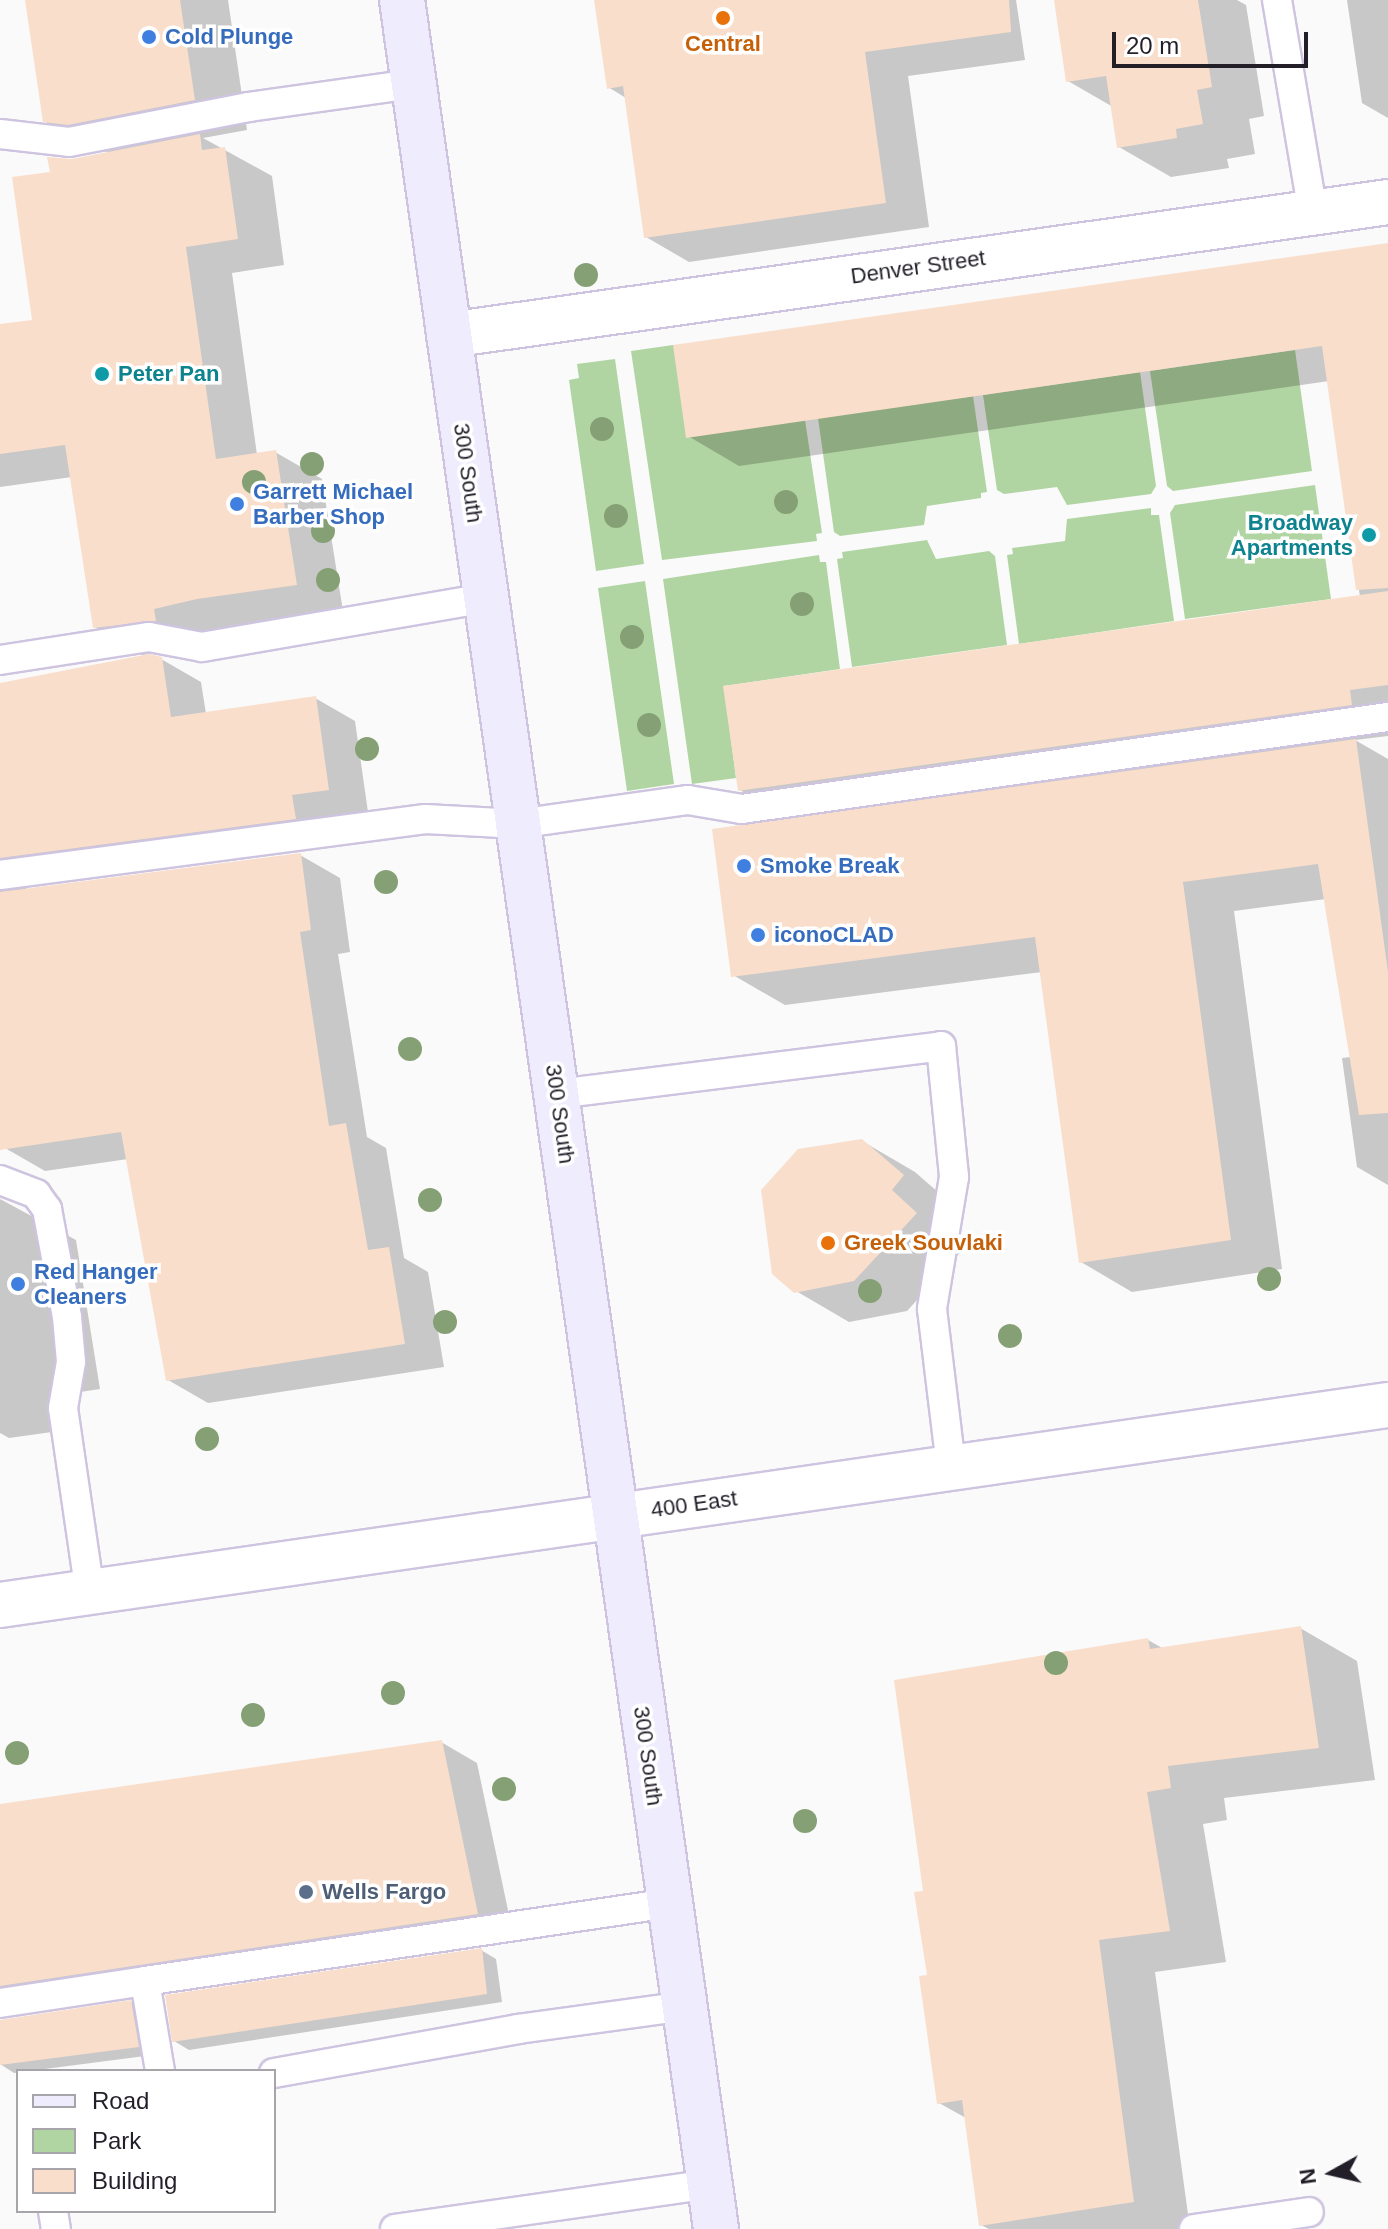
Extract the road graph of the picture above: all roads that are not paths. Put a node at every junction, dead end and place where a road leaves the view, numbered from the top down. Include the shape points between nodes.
1 (402, 0) edge
2 (1277, 0) edge
3 (413, 84) junction
4 (0, 134) edge
5 (1388, 202) edge
6 (1313, 213) junction
7 (449, 335) junction
8 (486, 598) junction
9 (0, 660) edge
10 (1388, 717) edge
11 (517, 824) junction
12 (0, 875) edge
13 (558, 1094) junction
14 (0, 1180) edge
15 (1388, 1405) edge
16 (951, 1467) junction
17 (615, 1515) junction
18 (90, 1592) junction
19 (0, 1605) edge
20 (670, 1903) junction
21 (145, 1981) junction
22 (0, 2003) edge
23 (685, 2006) junction
24 (160, 2069) edge
25 (276, 2073) edge
26 (710, 2184) junction
27 (1309, 2212) dead end
28 (395, 2229) edge
29 (716, 2229) edge
30 (1194, 2229) edge

1 - 3 street, 300 South
2 - 6 lane
3 - 4 lane via 249,107 69,142
3 - 7 street, 300 South
5 - 6 street, Denver Street
6 - 7 street, Denver Street
7 - 8 street, 300 South
8 - 9 lane via 202,647 149,637
8 - 11 street, 300 South
10 - 11 lane via 742,809 688,800
11 - 12 lane via 425,819
11 - 13 street, 300 South
13 - 16 lane via 941,1046 954,1177 932,1309
13 - 17 street, 300 South
14 - 18 lane via 36,1194 47,1209 67,1317 71,1362 63,1408
15 - 16 street, 400 East
16 - 17 street, 400 East
17 - 18 street, 400 East
17 - 20 street, 300 South
18 - 19 street, 400 East
20 - 21 lane
20 - 23 street, 300 South
21 - 22 lane
21 - 24 lane
23 - 25 lane via 518,2029
23 - 26 street, 300 South
26 - 28 lane
26 - 29 street, 300 South
27 - 30 lane

